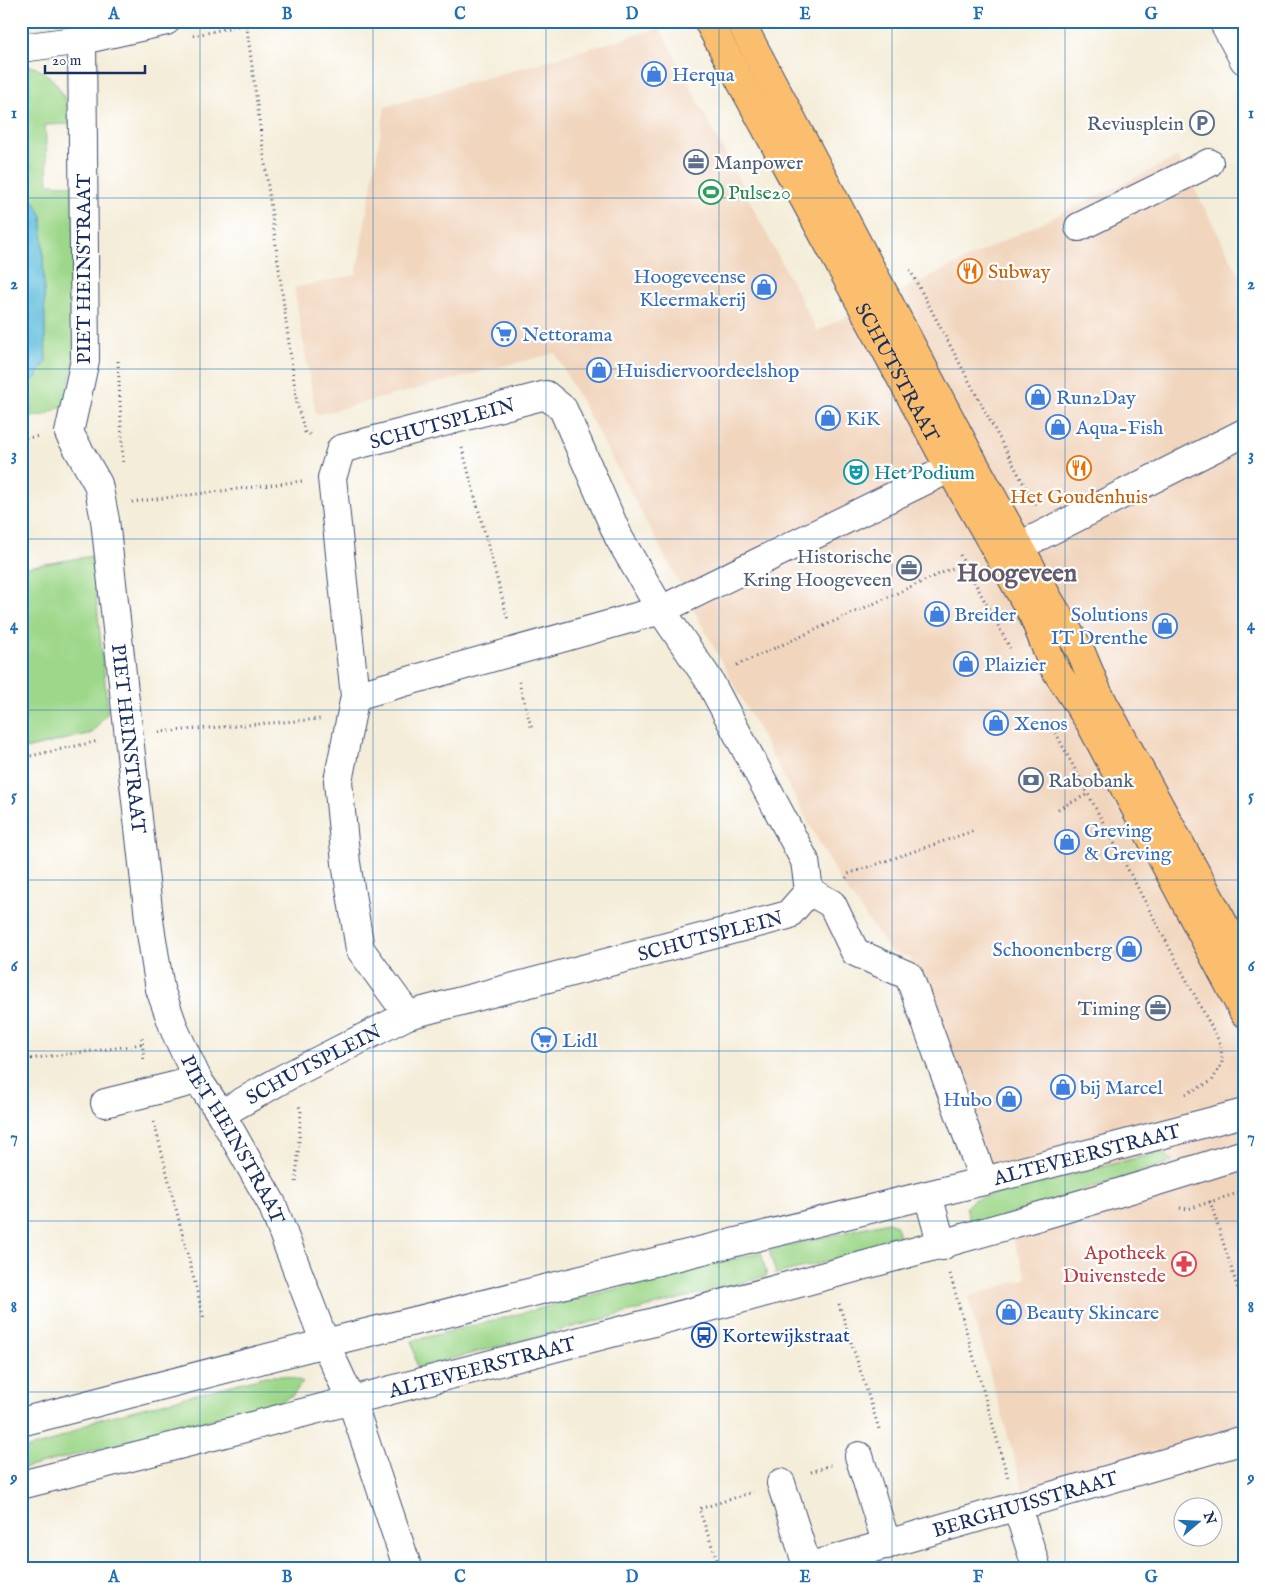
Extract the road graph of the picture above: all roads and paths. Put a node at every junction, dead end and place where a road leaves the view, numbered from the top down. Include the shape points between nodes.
1 (166, 21) edge
2 (246, 21) edge
3 (708, 21) edge
4 (740, 21) edge
5 (1223, 21) edge
6 (82, 40) junction
7 (21, 48) edge
8 (1244, 60) edge
9 (1209, 163) dead end
10 (1079, 227) dead end
11 (908, 267) dead end
12 (118, 351) dead end
13 (455, 420) junction
14 (1244, 433) edge
15 (341, 449) junction
16 (960, 463) junction
17 (123, 465) dead end
18 (332, 478) junction
19 (125, 502) dead end
20 (1049, 530) junction
21 (1010, 551) junction
22 (964, 563) dead end
23 (660, 610) junction
24 (516, 651) junction
25 (751, 658) dead end
26 (354, 707) junction
27 (532, 730) dead end
28 (129, 734) junction
29 (21, 758) edge
30 (1088, 794) dead end
31 (1058, 809) dead end
32 (976, 830) dead end
33 (821, 898) junction
34 (1244, 961) edge
35 (1196, 997) dead end
36 (1244, 1013) edge
37 (408, 1015) junction
38 (174, 1031) junction
39 (21, 1060) edge
40 (286, 1077) junction
41 (198, 1080) junction
42 (1212, 1081) dead end
43 (105, 1103) dead end
44 (1244, 1113) edge
45 (221, 1114) junction
46 (1244, 1154) edge
47 (290, 1177) dead end
48 (984, 1181) junction
49 (928, 1194) junction
50 (1210, 1201) dead end
51 (942, 1246) junction
52 (829, 1276) junction
53 (1244, 1308) edge
54 (325, 1343) junction
55 (352, 1402) junction
56 (21, 1422) edge
57 (1244, 1440) edge
58 (859, 1456) joint
59 (781, 1483) dead end
60 (21, 1485) edge
61 (1017, 1507) junction
62 (887, 1544) junction
63 (808, 1568) edge
64 (408, 1569) edge
65 (1037, 1569) edge

1 - 6 street
2 - 15 path via 297,404 305,432
3 - 16 main road, SCHUTSTRAAT
4 - 16 main road, SCHUTSTRAAT
5 - 8 street
6 - 7 street
6 - 28 street, PIET HEINSTRAAT via 85,360 69,432 98,484 105,520
9 - 10 street
11 - 20 path
12 - 17 path, PIET HEINSTRAAT
13 - 15 street, SCHUTSPLEIN
13 - 23 street, SCHUTSPLEIN via 546,395 563,409 619,538
13 - 24 path
14 - 20 street
15 - 18 street, SCHUTSPLEIN
16 - 21 main road, SCHUTSTRAAT
16 - 23 street
18 - 19 path
18 - 26 street, SCHUTSPLEIN
20 - 21 street
21 - 34 main road, SCHUTSTRAAT via 1080,652 1098,693
21 - 36 main road, SCHUTSTRAAT via 1053,666 1088,721
22 - 25 path
23 - 24 street
23 - 33 street, SCHUTSPLEIN via 709,680 790,828
24 - 26 street
24 - 27 path via 515,665
26 - 28 path via 301,719
26 - 37 street, SCHUTSPLEIN via 338,781 346,863 360,949
28 - 29 path
28 - 38 street, PIET HEINSTRAAT via 150,927 160,989
30 - 31 path
32 - 33 path via 848,874
33 - 37 street, SCHUTSPLEIN via 788,915
33 - 48 street via 854,952 909,976
35 - 42 path via 1222,1045 1222,1063
37 - 40 street, SCHUTSPLEIN
38 - 39 path via 131,1046
38 - 41 street, PIET HEINSTRAAT
40 - 45 street, SCHUTSPLEIN
40 - 47 path, PIET HEINSTRAAT via 301,1111 296,1185
41 - 43 street
41 - 45 street, PIET HEINSTRAAT
44 - 48 street, ALTEVEERSTRAAT
45 - 54 street, PIET HEINSTRAAT via 272,1204
46 - 51 street, ALTEVEERSTRAAT
48 - 49 street, ALTEVEERSTRAAT
49 - 51 street
49 - 54 street, ALTEVEERSTRAAT
50 - 53 path
51 - 52 street, ALTEVEERSTRAAT
51 - 61 path
52 - 55 street, ALTEVEERSTRAAT
52 - 58 path via 885,1448
54 - 55 street, PIET HEINSTRAAT
54 - 56 street, ALTEVEERSTRAAT
55 - 60 street, ALTEVEERSTRAAT
55 - 64 street
57 - 61 street, BERGHUISSTRAAT
58 - 62 street
59 - 63 street
61 - 62 street, BERGHUISSTRAAT
61 - 65 street
62 - 63 street, BERGHUISSTRAAT

